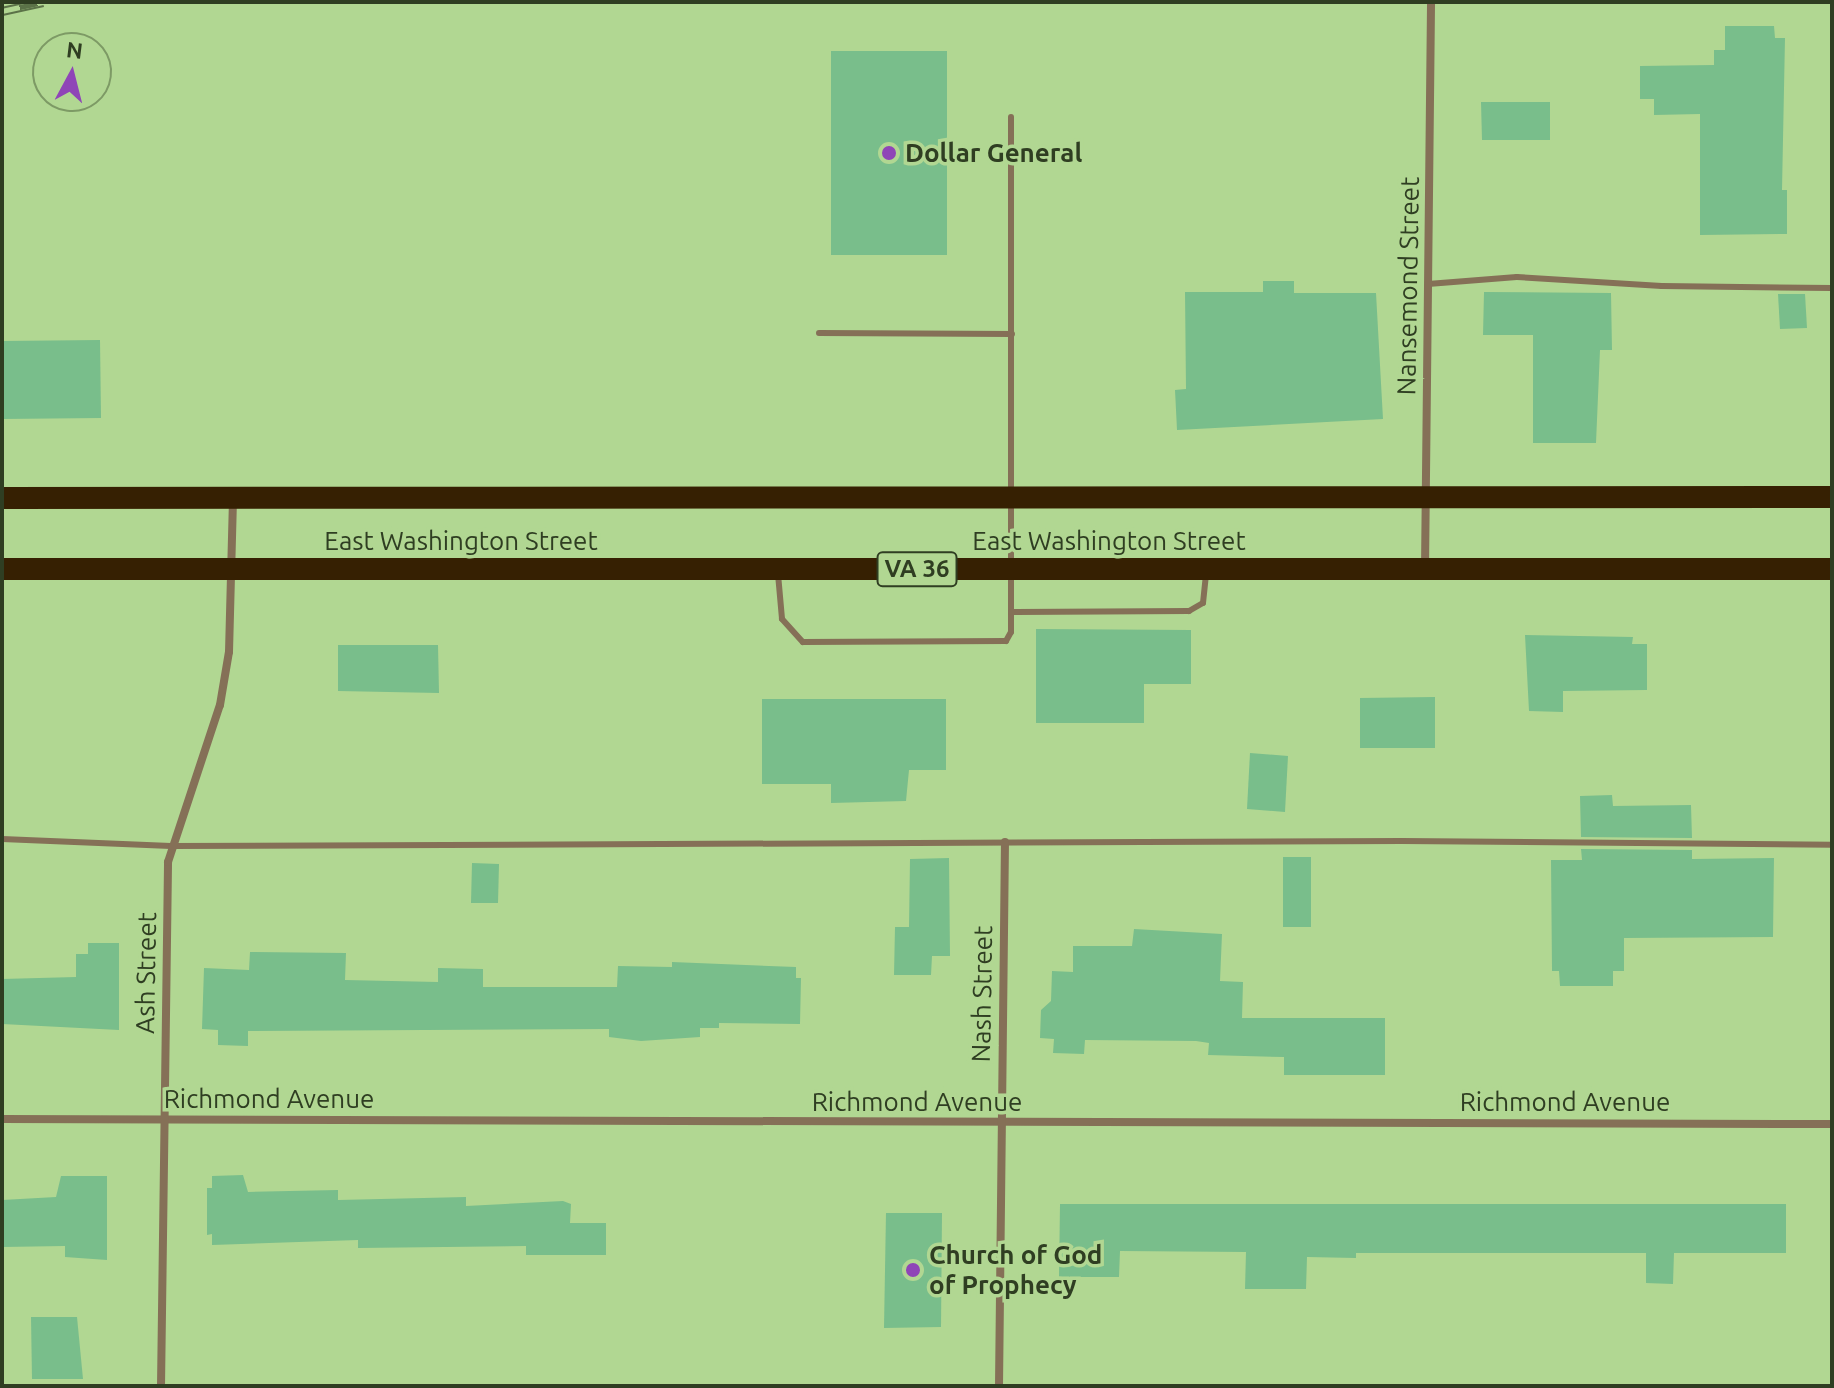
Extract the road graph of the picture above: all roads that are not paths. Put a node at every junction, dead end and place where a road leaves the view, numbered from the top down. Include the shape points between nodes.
1 (1431, 2) edge
2 (1011, 117) dead end
3 (1428, 284) junction
4 (1832, 288) edge
5 (819, 333) dead end
6 (1012, 334) junction
7 (1010, 497) junction
8 (1426, 497) junction
9 (1832, 497) edge
10 (2, 498) edge
11 (233, 499) junction
12 (778, 568) junction
13 (2, 569) edge
14 (1009, 569) junction
15 (1206, 569) junction
16 (1832, 569) edge
17 (233, 570) junction
18 (1425, 570) junction
19 (1011, 612) junction
20 (2, 839) edge
21 (1005, 842) junction
22 (1832, 845) edge
23 (171, 846) junction
24 (2, 1119) edge
25 (164, 1119) junction
26 (999, 1123) junction
27 (1832, 1124) edge
28 (161, 1386) edge
29 (999, 1386) edge

1 - 3 street, Nansemond Street
2 - 6 lane
3 - 4 lane via 1517,277
3 - 8 street, Nansemond Street
5 - 6 lane
6 - 7 lane
7 - 8 highway, East Washington Street
7 - 11 highway, East Washington Street
7 - 14 lane
8 - 9 highway, East Washington Street
8 - 18 street, Nansemond Street
10 - 11 highway, East Washington Street
11 - 17 street, Ash Street
12 - 14 highway, East Washington Street / VA 36
12 - 17 highway, East Washington Street / VA 36
12 - 19 lane via 782,619 803,642 1006,641
13 - 17 highway, East Washington Street / VA 36
14 - 15 highway, East Washington Street / VA 36
14 - 19 lane
15 - 18 highway, East Washington Street / VA 36
15 - 19 lane via 1203,603 1189,611
16 - 18 highway, East Washington Street / VA 36
17 - 23 street, Ash Street via 232,626 220,705
20 - 23 lane
21 - 22 lane
21 - 23 lane
21 - 26 street, Nash Street
23 - 25 street, Ash Street
24 - 25 street, Richmond Avenue
25 - 26 street, Richmond Avenue
25 - 28 street, Ash Street
26 - 27 street, Richmond Avenue
26 - 29 street, Nash Street

